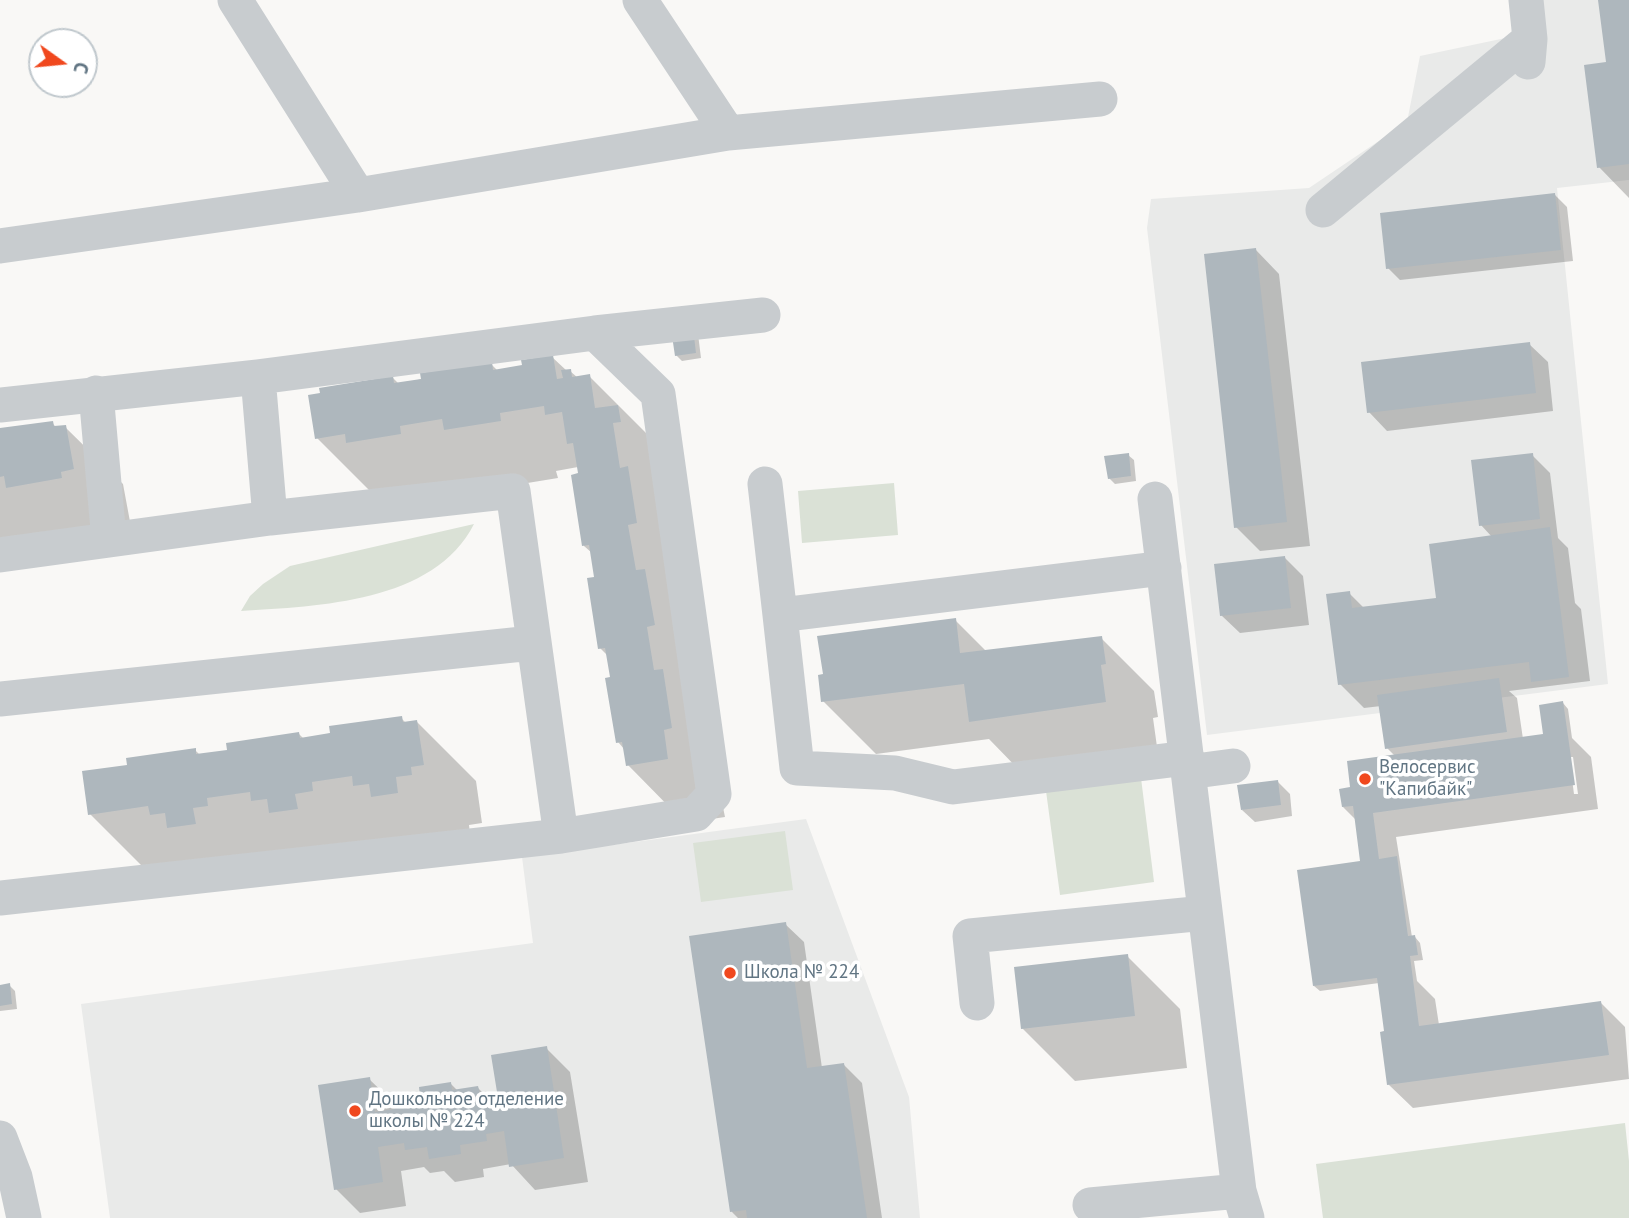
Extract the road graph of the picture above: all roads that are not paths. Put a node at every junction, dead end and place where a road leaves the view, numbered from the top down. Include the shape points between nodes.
1 (235, 0) edge
2 (640, 0) edge
3 (1525, 0) edge
4 (1100, 99) dead end
5 (728, 134) junction
6 (358, 195) junction
7 (1323, 210) dead end
8 (0, 246) edge
9 (764, 315) dead end
10 (595, 332) junction
11 (258, 377) junction
12 (96, 393) junction
13 (0, 405) edge
14 (765, 484) dead end
15 (1155, 499) dead end
16 (271, 518) junction
17 (109, 540) junction
18 (0, 555) edge
19 (1164, 568) junction
20 (780, 615) junction
21 (532, 643) junction
22 (0, 699) edge
23 (1187, 765) junction
24 (1233, 766) dead end
25 (561, 836) junction
26 (0, 898) edge
27 (1205, 913) junction
28 (977, 1003) dead end
29 (0, 1138) edge
30 (1243, 1204) edge
31 (1090, 1205) dead end
32 (24, 1218) edge

1 - 6 lane
2 - 5 lane
3 - 7 lane via 1529,54
4 - 5 lane
5 - 6 lane
6 - 8 lane
9 - 10 lane
10 - 11 lane
10 - 25 lane via 658,394 714,794 696,814
11 - 12 lane
11 - 16 lane
12 - 13 lane
12 - 17 lane
14 - 20 lane
15 - 19 lane
16 - 17 lane
16 - 21 lane via 513,491
17 - 18 lane
19 - 20 lane
19 - 23 lane
20 - 23 lane via 797,768 895,773 953,788
21 - 22 lane
21 - 25 lane
23 - 24 lane
23 - 27 lane
25 - 26 lane
27 - 28 lane via 970,936
27 - 30 lane
29 - 32 lane
30 - 31 lane

